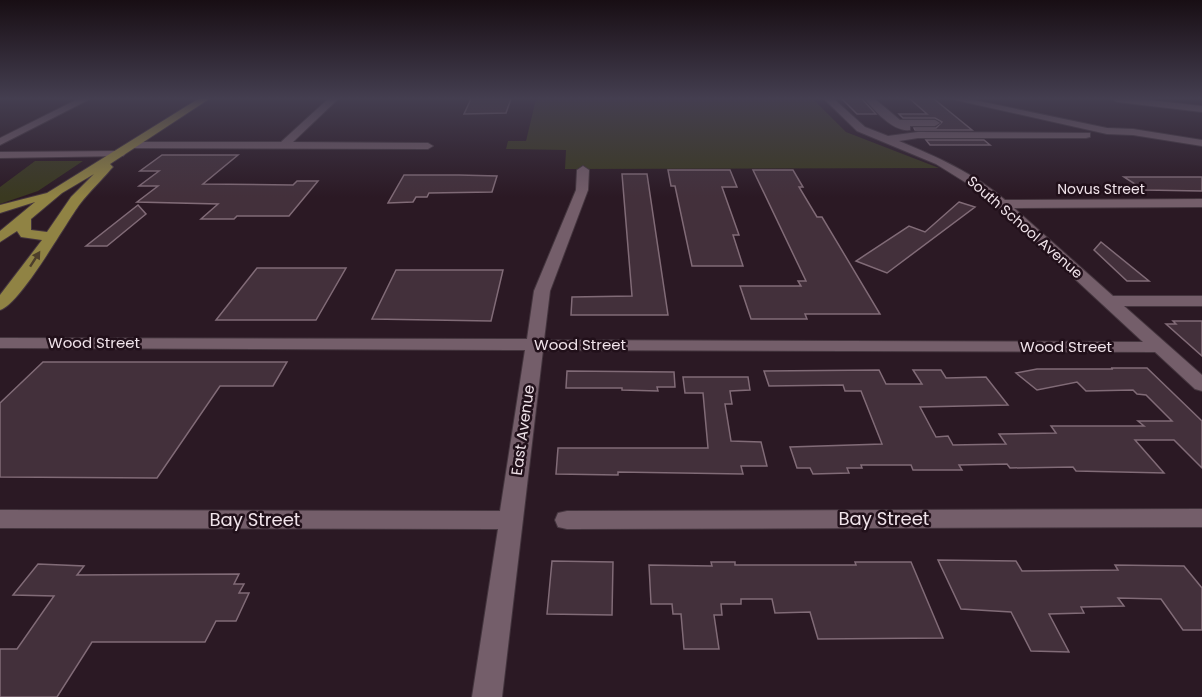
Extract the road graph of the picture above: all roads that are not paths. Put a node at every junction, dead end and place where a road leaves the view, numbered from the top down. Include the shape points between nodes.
1 (21, 132) edge
2 (155, 132) edge
3 (298, 132) edge
4 (868, 132) edge
5 (912, 132) edge
6 (1103, 132) edge
7 (1121, 132) edge
8 (918, 135) junction
9 (884, 140) junction
10 (0, 142) edge
11 (1202, 143) edge
12 (133, 146) junction
13 (283, 146) junction
14 (428, 146) dead end
15 (119, 154) junction
16 (0, 155) edge
17 (583, 170) dead end
18 (58, 190) junction
19 (1001, 204) junction
20 (1202, 204) edge
21 (0, 209) edge
22 (25, 216) junction
23 (50, 236) junction
24 (0, 238) edge
25 (1109, 301) junction
26 (1202, 301) edge
27 (0, 305) edge
28 (0, 343) edge
29 (535, 345) junction
30 (1160, 347) junction
31 (1202, 385) edge
32 (1202, 518) edge
33 (0, 519) edge
34 (510, 520) junction
35 (567, 520) dead end
36 (487, 697) edge

1 - 10 street
2 - 12 main road
3 - 13 street
4 - 9 street, South School Avenue
5 - 8 street
6 - 8 street
7 - 11 street
8 - 9 street
9 - 19 street, South School Avenue via 958,171
12 - 13 street
12 - 15 main road
13 - 14 street
15 - 16 street
15 - 18 main road
15 - 23 main road via 75,200
17 - 29 street, East Avenue via 582,190 542,291
18 - 21 main road
18 - 22 main road
19 - 20 street, Novus Street
19 - 25 street, South School Avenue
22 - 23 main road via 26,234
22 - 24 main road
27 -> 23 main road
25 - 26 street
25 - 30 street, South School Avenue
28 - 29 street, Wood Street
29 - 30 street, Wood Street
29 - 34 street, East Avenue
30 - 31 street, South School Avenue
32 - 35 street, Bay Street
33 - 34 street, Bay Street
34 - 36 street, East Avenue

